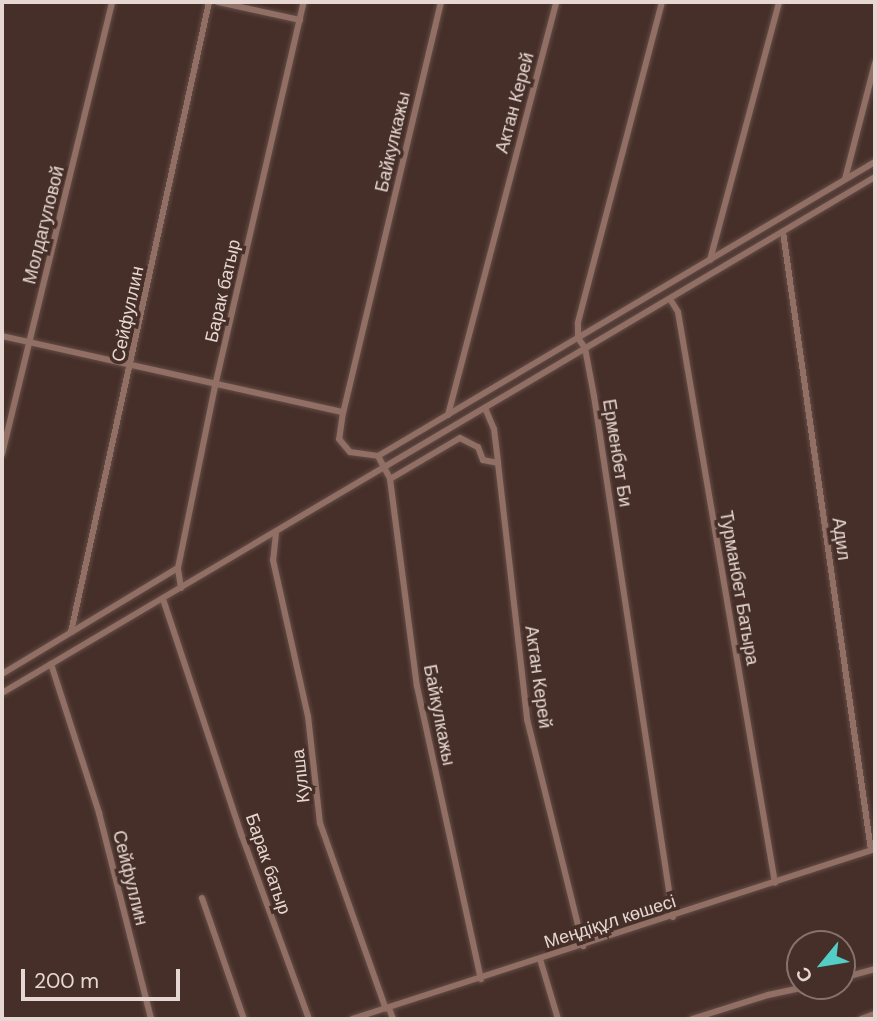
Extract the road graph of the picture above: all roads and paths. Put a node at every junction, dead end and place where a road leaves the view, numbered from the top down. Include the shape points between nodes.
1 (112, 2) edge
2 (209, 2) edge
3 (218, 2) edge
4 (304, 2) edge
5 (441, 2) edge
6 (556, 2) edge
7 (662, 2) edge
8 (779, 2) edge
9 (300, 20) junction
10 (875, 63) edge
11 (875, 162) edge
12 (875, 177) edge
13 (845, 179) junction
14 (783, 232) junction
15 (710, 260) junction
16 (670, 299) junction
17 (2, 336) edge
18 (578, 338) junction
19 (29, 343) junction
20 (585, 348) junction
21 (131, 367) junction
22 (215, 386) junction
23 (485, 408) junction
24 (343, 412) junction
25 (448, 415) junction
26 (2, 454) edge
27 (378, 456) junction
28 (498, 463) junction
29 (387, 468) junction
30 (390, 479) junction
31 (276, 533) junction
32 (178, 568) junction
33 (181, 588) junction
34 (163, 598) junction
35 (71, 632) junction
36 (51, 664) junction
37 (2, 674) edge
38 (2, 693) edge
39 (873, 850) edge
40 (775, 883) junction
41 (202, 898) dead end
42 (673, 917) junction
43 (583, 946) junction
44 (540, 959) junction
45 (875, 969) edge
46 (856, 974) edge
47 (481, 979) junction
48 (786, 993) edge
49 (388, 1008) junction
50 (875, 1014) edge
51 (152, 1019) edge
52 (244, 1019) edge
53 (309, 1019) edge
54 (352, 1019) edge
55 (394, 1019) edge
56 (558, 1019) edge
57 (692, 1019) edge
58 (861, 1019) edge

1 - 19 street, Молдагуловой
2 - 21 street, Сейфуллин
3 - 9 street
4 - 9 street, Барак батыр
5 - 24 street, Байкулкажы
6 - 25 street, Актан Керей
7 - 18 street via 578,323
8 - 15 street
9 - 22 street, Барак батыр
10 - 13 street
11 - 13 street
12 - 14 street
13 - 15 street
14 - 16 street
14 - 39 street, Адил
15 - 18 street
16 - 20 street
16 - 40 street, Турманбет Батыра via 680,326
17 - 19 street
18 - 20 street, Ерменбет Би
18 - 25 street
19 - 21 street
19 - 26 street, Молдагуловой
20 - 23 street
20 - 42 street, Ерменбет Би
21 - 22 street
21 - 35 street, Сейфуллин
22 - 24 street
22 - 32 street, Барак батыр
23 - 28 street, Актан Керей via 494,429
23 - 29 street
24 - 27 street, Байкулкажы via 341,446
25 - 27 street
27 - 29 street, Байкулкажы
28 - 30 street via 482,460 478,447 460,438
28 - 43 street, Актан Керей via 527,719
29 - 30 street, Байкулкажы
29 - 31 street
30 - 47 street, Байкулкажы via 417,686
31 - 33 street
31 - 49 street, Кулша via 274,560 308,716 320,823
32 - 33 street, Барак батыр
32 - 35 street
33 - 34 street
34 - 36 street
34 - 53 street, Барак батыр
35 - 37 street
36 - 38 street
36 - 51 street, Сейфуллин via 99,813
39 - 40 street, Меңдіқұл көшесі
40 - 42 street, Меңдіқұл көшесі
41 - 52 street
42 - 43 street, Меңдіқұл көшесі
43 - 44 street, Меңдіқұл көшесі
44 - 47 street, Меңдіқұл көшесі
44 - 56 street
45 - 46 street
47 - 49 street, Меңдіқұл көшесі
48 - 57 street
49 - 54 street, Меңдіқұл көшесі
49 - 55 street, Кулша
50 - 58 street

